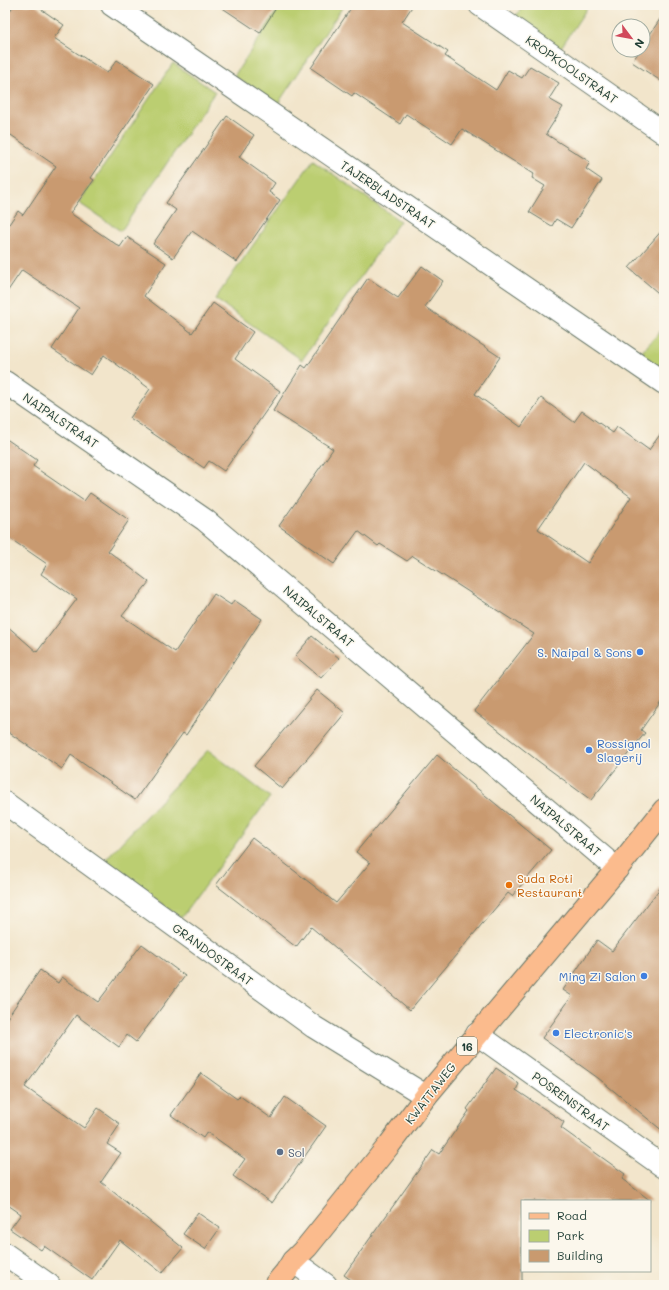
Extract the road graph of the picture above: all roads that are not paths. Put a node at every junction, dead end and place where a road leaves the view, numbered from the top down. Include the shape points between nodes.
1 (112, 5) edge
2 (480, 5) edge
3 (664, 133) edge
4 (5, 382) edge
5 (664, 383) edge
6 (5, 803) edge
7 (664, 810) edge
8 (617, 868) junction
9 (477, 1034) junction
10 (426, 1096) junction
11 (664, 1168) edge
12 (5, 1254) edge
13 (293, 1260) junction
14 (49, 1285) edge
15 (275, 1285) edge
16 (326, 1285) edge

1 - 5 street, TAJERBLADSTRAAT
2 - 3 street, KROPKOOLSTRAAT
4 - 8 street, NAIPALSTRAAT via 205,520
6 - 10 street, GRANDOSTRAAT via 314,1026
7 - 8 main road, KWATTAWEG / 16
8 - 9 main road, KWATTAWEG / 16
9 - 10 main road, KWATTAWEG / 16
9 - 11 street, POSRENSTRAAT
10 - 13 main road, KWATTAWEG / 16
12 - 14 street
13 - 15 main road, KWATTAWEG / 16
13 - 16 street

